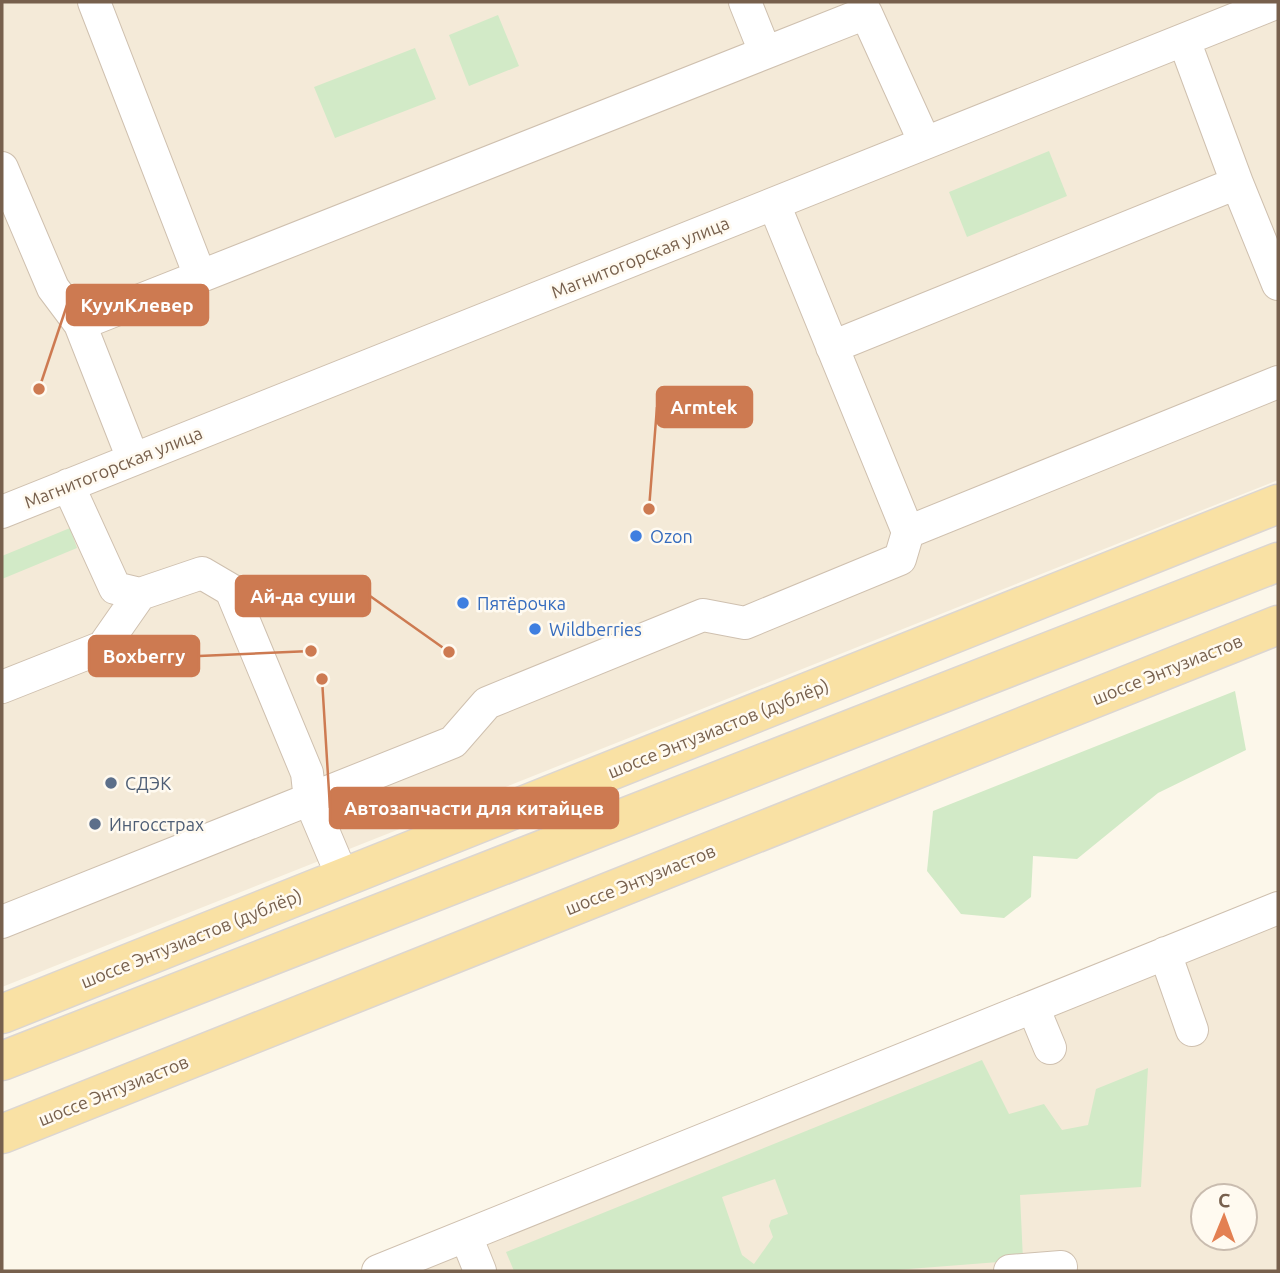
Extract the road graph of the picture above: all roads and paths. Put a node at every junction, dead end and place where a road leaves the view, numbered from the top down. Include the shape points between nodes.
1 (94, 2) edge
2 (745, 2) edge
3 (1278, 2) edge
4 (867, 7) edge
5 (1184, 40) junction
6 (765, 52) junction
7 (925, 143) junction
8 (1237, 183) junction
9 (5, 186) edge
10 (774, 204) junction
11 (200, 276) junction
12 (1278, 284) edge
13 (80, 324) junction
14 (832, 347) junction
15 (1278, 382) edge
16 (133, 459) junction
17 (68, 485) junction
18 (1278, 504) edge
19 (2, 512) edge
20 (908, 532) junction
21 (1278, 562) edge
22 (139, 594) junction
23 (1278, 625) edge
24 (2, 687) edge
25 (310, 800) junction
26 (343, 878) junction
27 (1278, 908) edge
28 (2, 922) edge
29 (1165, 953) junction
30 (1033, 1007) junction
31 (2, 1014) edge
32 (1192, 1030) dead end
33 (1050, 1048) dead end
34 (2, 1060) edge
35 (2, 1134) edge
36 (466, 1236) junction
37 (1061, 1267) dead end
38 (379, 1271) edge
39 (480, 1271) edge
40 (1010, 1271) edge

1 - 11 street
2 - 6 street
3 - 5 street, Магнитогорская улица
4 - 6 street
4 - 7 street
5 - 7 street, Магнитогорская улица
5 - 8 street
6 - 11 street
7 - 10 street, Магнитогорская улица
8 - 12 street
8 - 14 street
9 - 13 street via 52,288
10 - 14 street
10 - 16 street, Магнитогорская улица
11 - 13 street
13 - 16 street
14 - 20 street
15 - 20 street
16 - 17 street, Магнитогорская улица
17 - 19 street, Магнитогорская улица
17 - 22 street via 115,587
18 - 26 main road, шоссе Энтузиастов (дублёр)
20 - 25 street via 900,559 745,622 703,615 487,703 453,742
21 - 34 main road
22 - 24 street via 103,647
22 - 25 street via 202,573 231,590 307,773
23 - 35 main road, шоссе Энтузиастов
25 - 26 street
25 - 28 street
26 - 31 main road, шоссе Энтузиастов (дублёр)
27 - 29 street
29 - 30 street
29 - 32 street
30 - 33 street
30 - 36 street
36 - 38 street
36 - 39 street
37 - 40 street

